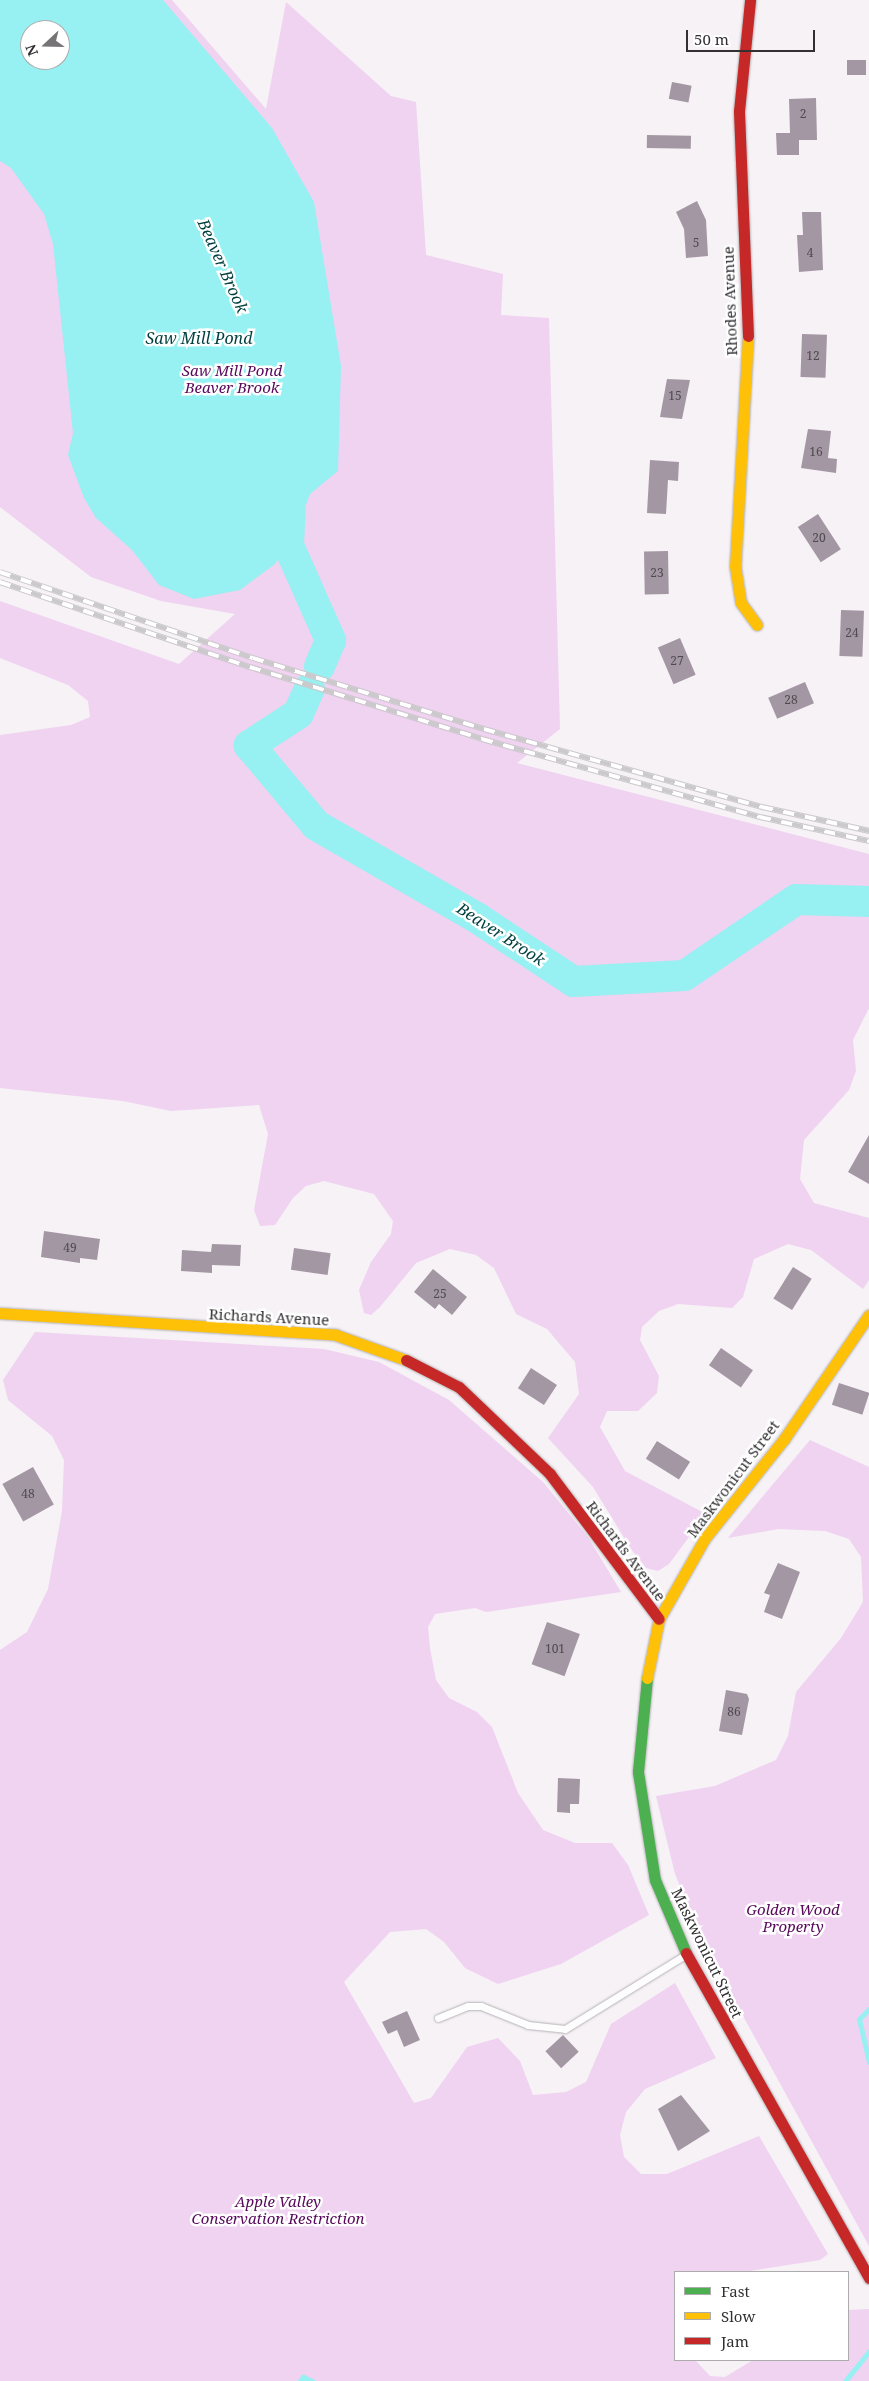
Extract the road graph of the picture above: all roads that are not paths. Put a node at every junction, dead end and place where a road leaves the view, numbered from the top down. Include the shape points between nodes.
1 (750, 0) edge
2 (757, 626) dead end
3 (0, 1313) edge
4 (869, 1314) edge
5 (659, 1619) junction
6 (687, 1954) junction
7 (438, 2018) dead end
8 (869, 2278) edge

1 - 2 street, Rhodes Avenue via 739,111 749,326 735,566 741,603
3 - 5 street, Richards Avenue via 336,1335 424,1366 459,1387 550,1474
4 - 5 street, Maskwonicut Street via 784,1439 705,1538
5 - 6 street, Maskwonicut Street via 642,1702 638,1772 655,1880
6 - 7 lane via 565,2029 528,2025 481,2006 468,2006
6 - 8 street, Maskwonicut Street

